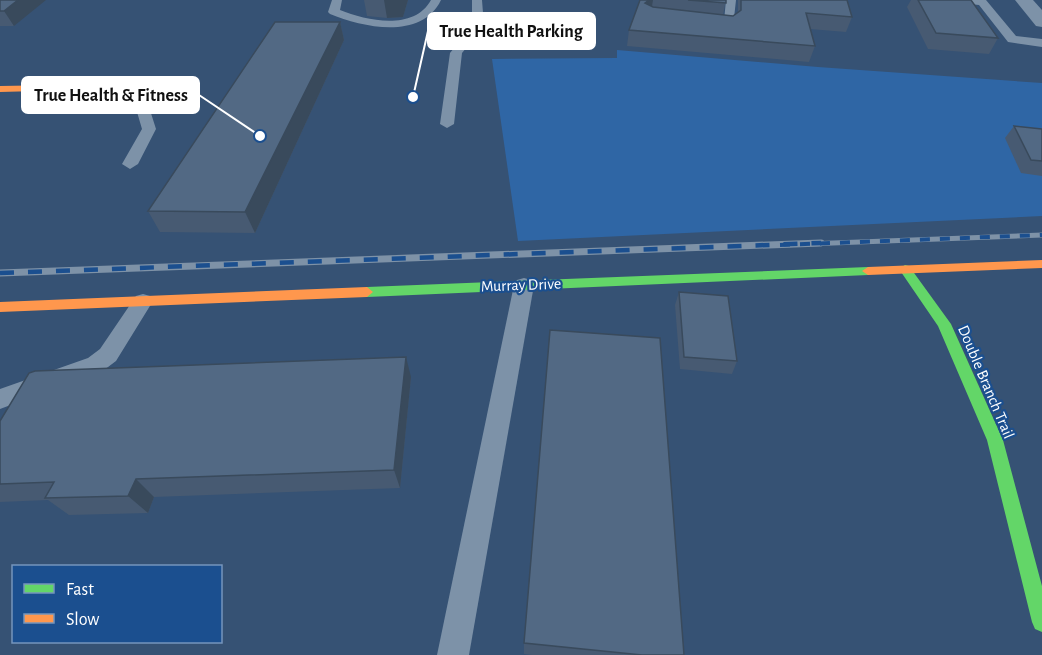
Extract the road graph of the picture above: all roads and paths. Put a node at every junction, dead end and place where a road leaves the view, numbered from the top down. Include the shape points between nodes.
1 (337, 0) edge
2 (436, 0) edge
3 (477, 0) edge
4 (731, 0) edge
5 (961, 0) edge
6 (1024, 0) edge
7 (695, 21) edge
8 (1042, 22) edge
9 (1042, 42) edge
10 (112, 86) joint
11 (0, 89) edge
12 (447, 124) dead end
13 (130, 164) dead end
14 (1042, 264) edge
15 (905, 269) junction
16 (524, 285) junction
17 (143, 301) junction
18 (0, 307) edge
19 (0, 399) edge
20 (1042, 622) edge
21 (453, 655) edge

1 - 2 lane via 333,12 372,23 416,18 429,12
3 - 12 lane via 478,26 456,52
4 - 7 lane via 729,25
5 - 9 lane via 982,2 1012,39
6 - 8 street
10 - 11 street
10 - 13 lane via 144,110 149,129
14 - 15 street, Murray Drive
15 - 16 street, Murray Drive
15 - 20 street, Double Branch Trail via 944,324 995,440
16 - 17 street, Murray Drive
16 - 21 lane
17 - 18 street, Murray Drive
17 - 19 lane via 108,355 96,364

